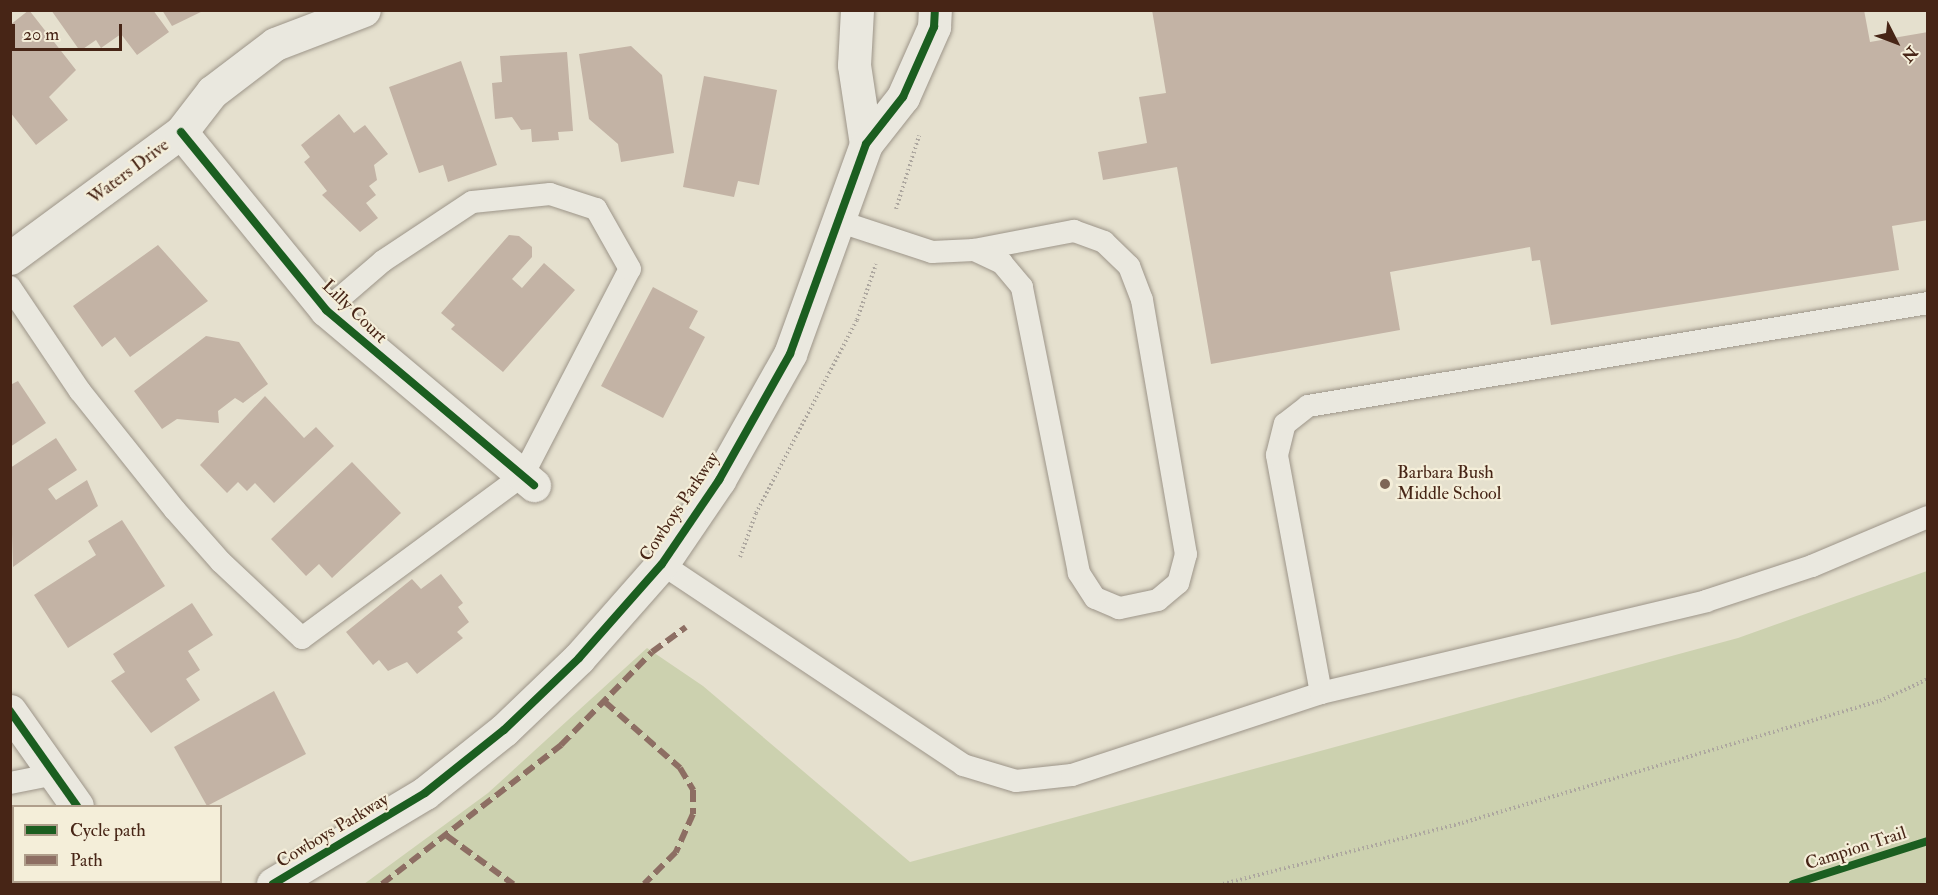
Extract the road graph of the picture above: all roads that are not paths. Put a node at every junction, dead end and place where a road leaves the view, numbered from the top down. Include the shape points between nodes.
1 (364, 10) edge
2 (857, 10) edge
3 (935, 10) edge
4 (181, 132) junction
5 (866, 144) junction
6 (841, 222) junction
7 (974, 250) junction
8 (10, 258) edge
9 (10, 287) edge
10 (1928, 303) edge
11 (326, 310) junction
12 (529, 480) junction
13 (1928, 517) edge
14 (662, 564) junction
15 (1320, 693) junction
16 (10, 711) edge
17 (55, 774) junction
18 (10, 783) edge
19 (76, 805) edge
20 (273, 885) edge

1 - 4 street, Waters Drive via 275,44 212,92
2 - 5 street, Cowboys Parkway via 854,65
3 - 5 street, Cowboys Parkway via 934,27 903,97
4 - 8 street, Waters Drive
4 - 11 street, Lilly Court
5 - 6 street, Cowboys Parkway
6 - 7 lane via 932,252
6 - 14 street, Cowboys Parkway via 790,354 719,480
7 - 7 lane via 1002,263 1022,287 1079,573 1095,598 1119,608 1158,600 1178,583 1186,554 1142,300 1130,266 1104,242 1074,231
9 - 12 lane via 80,391 175,510 221,562 302,638
10 - 15 lane via 1308,406 1285,424 1277,455
11 - 12 street, Lilly Court
11 - 12 lane via 383,261 472,202 550,194 596,209 630,269
13 - 15 lane via 1812,566 1706,601
14 - 15 lane via 954,759 1016,781 1072,775
14 - 20 street, Cowboys Parkway via 579,658 504,730 425,793
16 - 17 street
17 - 18 lane
17 - 19 street

